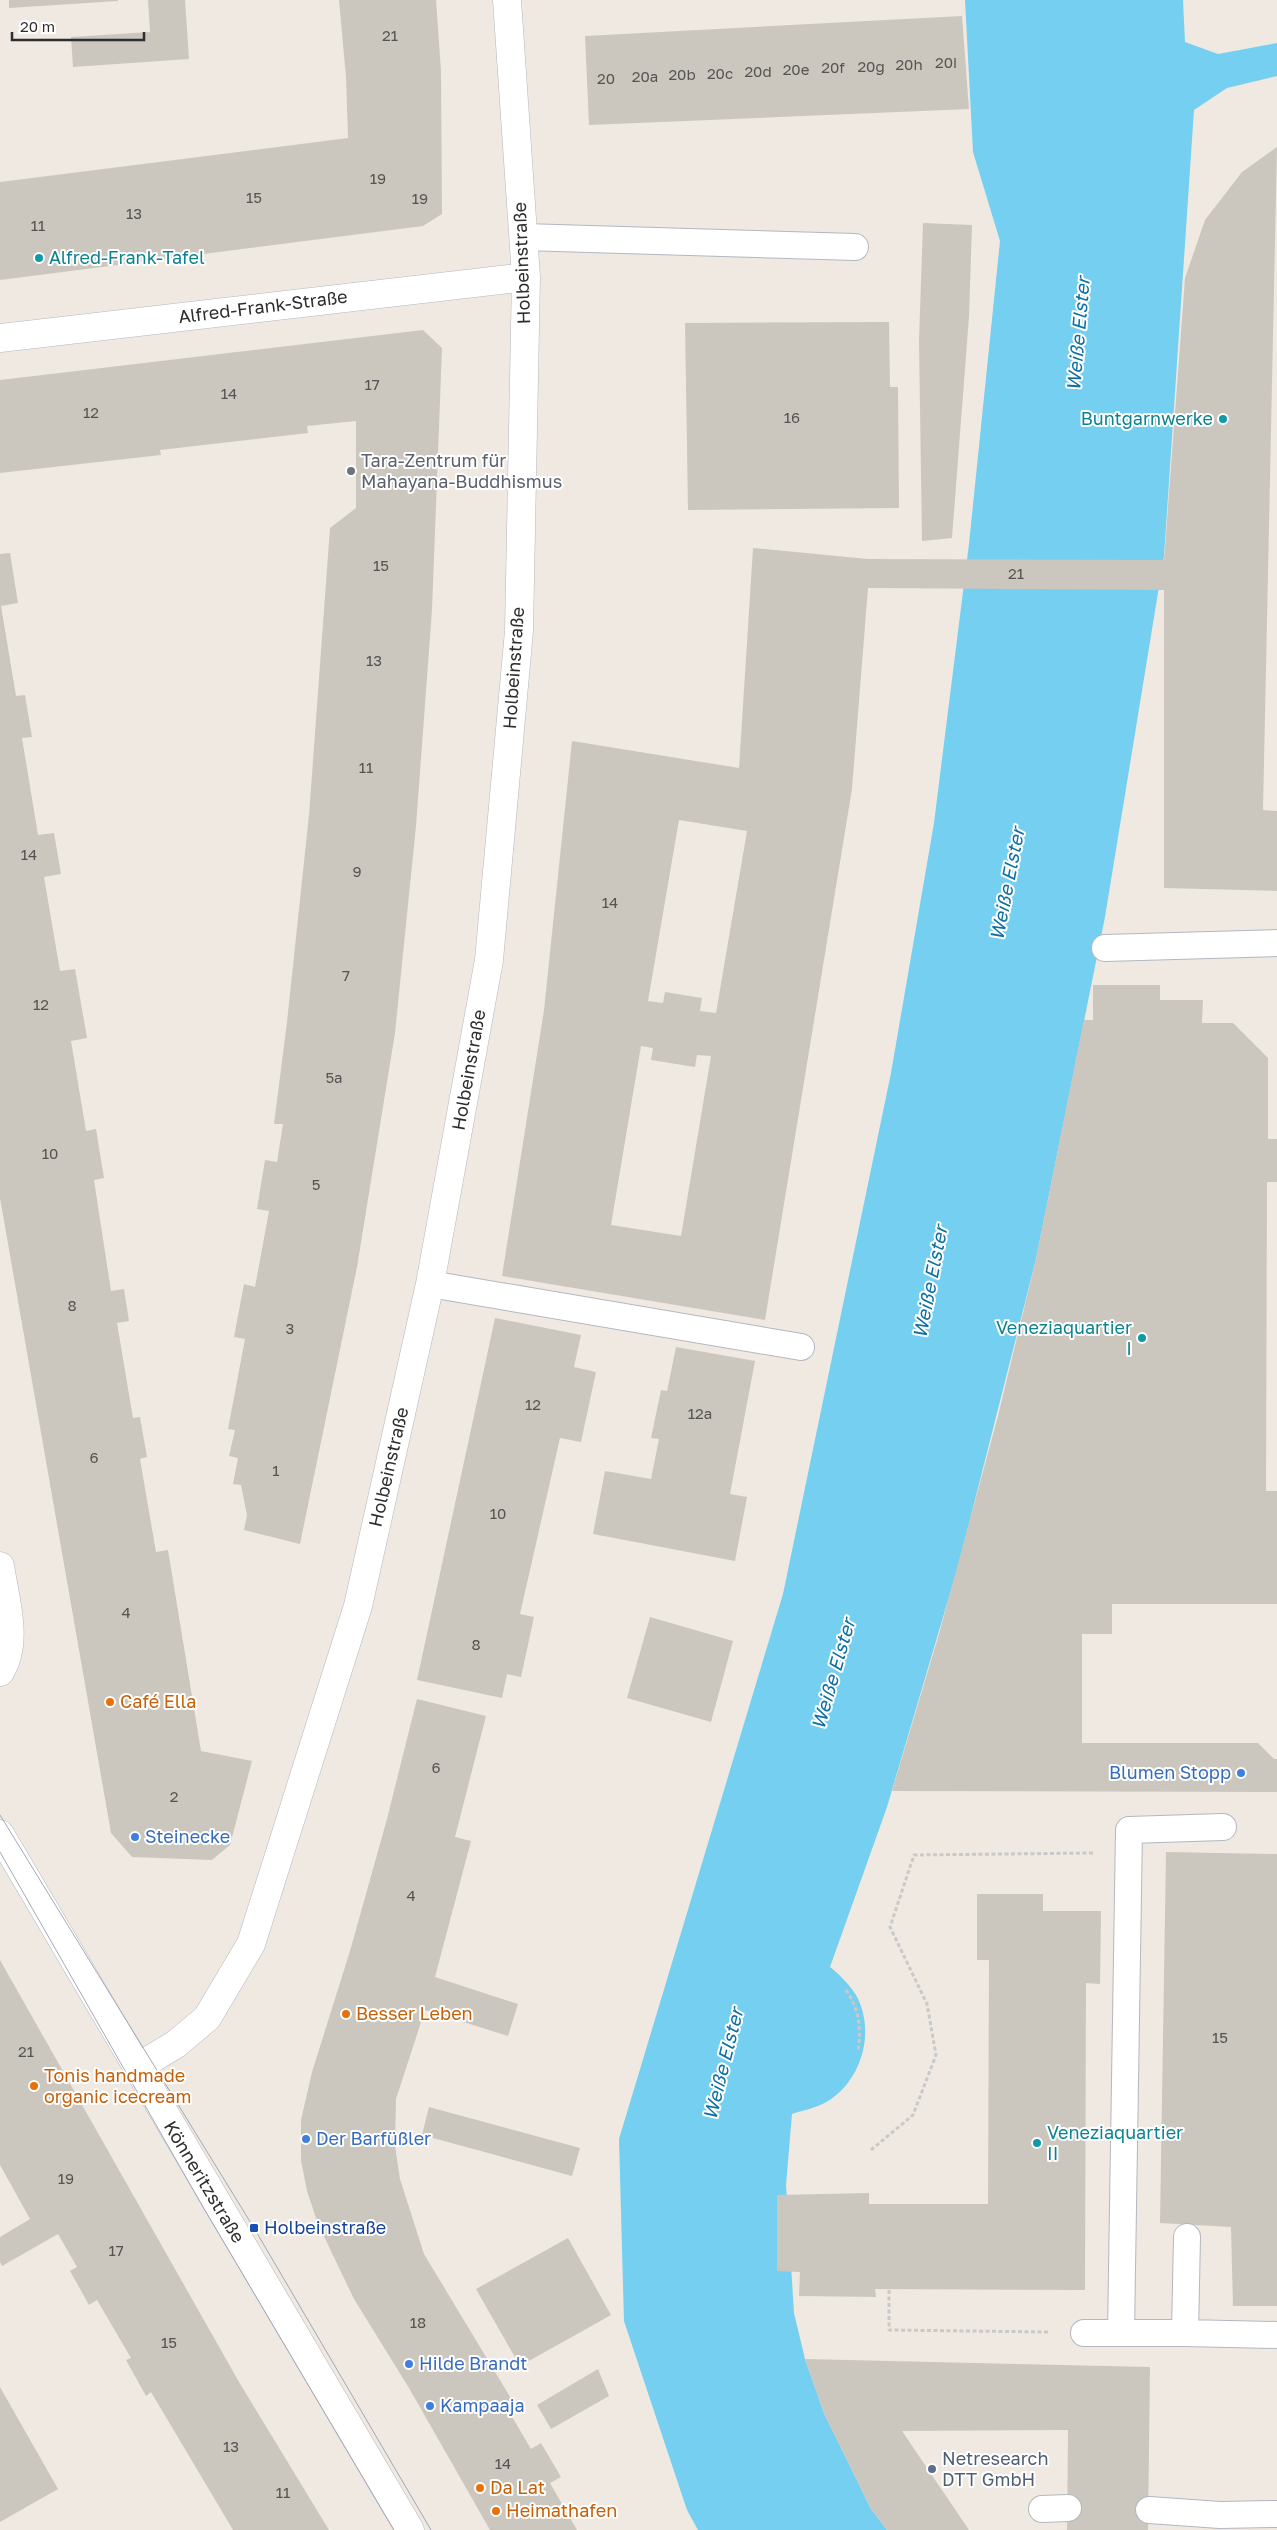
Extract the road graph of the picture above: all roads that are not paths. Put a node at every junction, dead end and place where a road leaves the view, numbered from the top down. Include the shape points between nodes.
1 (507, 0) edge
2 (523, 236) junction
3 (855, 247) dead end
4 (526, 277) junction
5 (0, 338) edge
6 (1277, 943) edge
7 (1105, 948) dead end
8 (430, 1284) junction
9 (801, 1347) dead end
10 (0, 1566) edge
11 (0, 1672) edge
12 (1223, 1827) dead end
13 (0, 1834) edge
14 (138, 2067) junction
15 (1187, 2237) dead end
16 (1084, 2333) road end
17 (1121, 2333) junction
18 (1185, 2333) junction
19 (1277, 2335) edge
20 (1068, 2508) dead end
21 (1042, 2509) dead end
22 (1148, 2510) dead end
23 (1277, 2514) edge
24 (410, 2530) edge

1 - 2 street, Holbeinstraße
2 - 3 lane
2 - 4 street, Holbeinstraße
4 - 5 street, Alfred-Frank-Straße
4 - 8 street, Holbeinstraße via 519,632 489,960
6 - 7 lane
8 - 9 lane
8 - 14 street, Holbeinstraße via 358,1606 251,1944 207,2018 176,2044
10 - 11 street via 10,1635
12 - 17 lane via 1129,1830
13 - 14 street, Könneritzstraße
14 - 24 street, Könneritzstraße
15 - 18 lane
16 - 17 lane
17 - 18 lane
18 - 19 lane
20 - 21 lane
22 - 23 lane via 1220,2515

